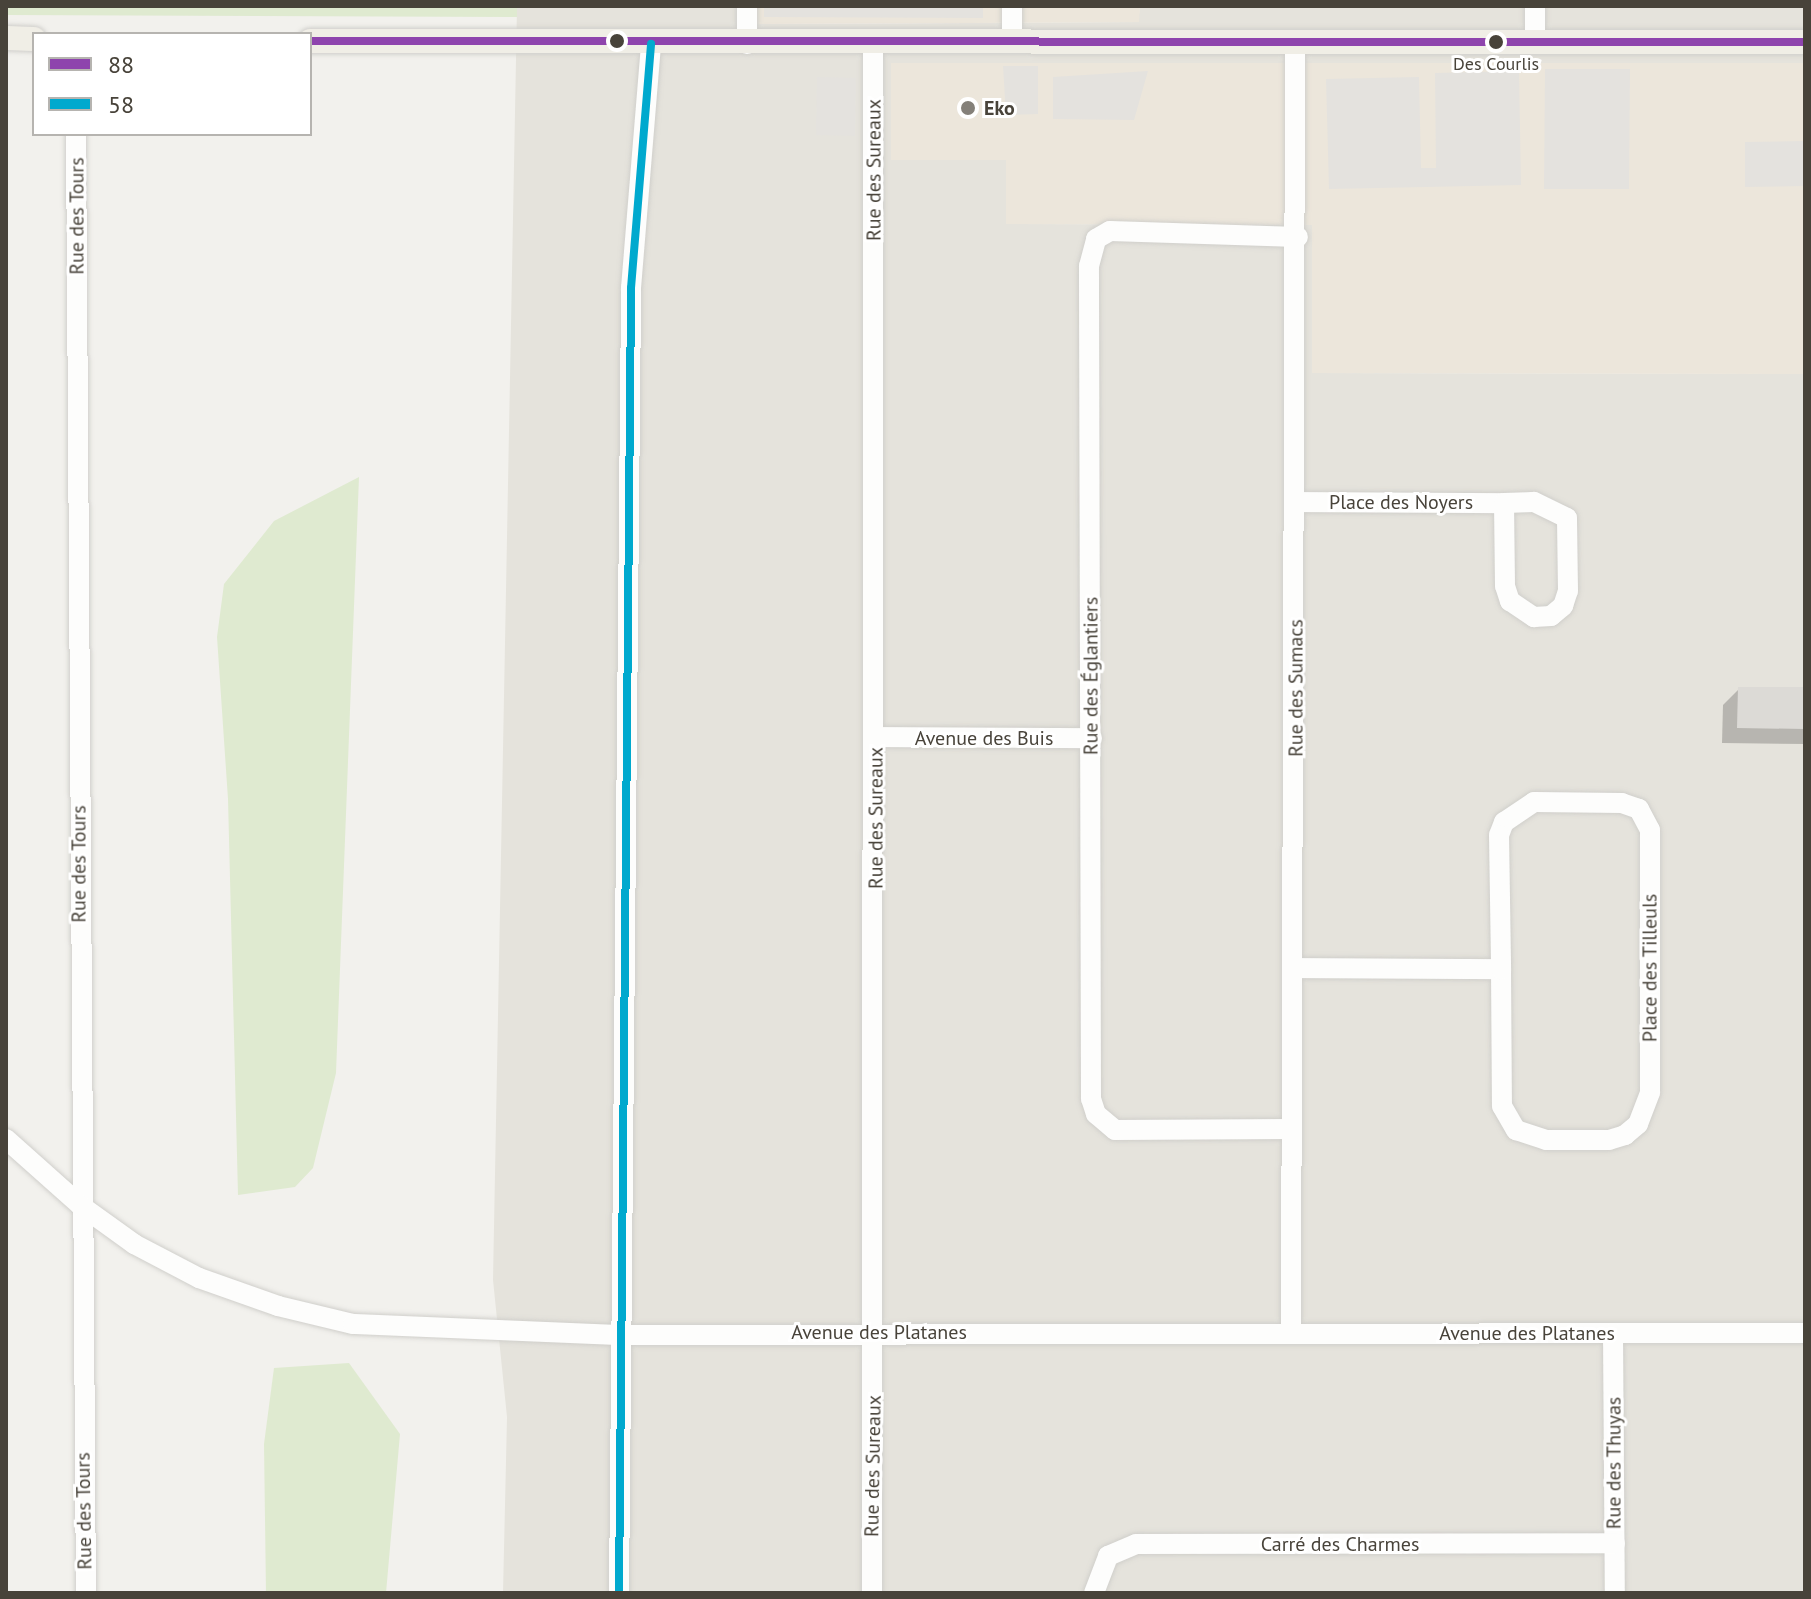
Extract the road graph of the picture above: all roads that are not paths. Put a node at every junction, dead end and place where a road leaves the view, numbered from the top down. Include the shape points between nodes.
1 (747, 6) edge
2 (1012, 6) edge
3 (1535, 6) edge
4 (6, 38) edge
5 (32, 39) edge
6 (312, 41) edge
7 (1535, 42) junction
8 (1805, 42) edge
9 (1012, 43) junction
10 (1295, 43) junction
11 (651, 44) junction
12 (747, 44) junction
13 (873, 44) junction
14 (76, 136) edge
15 (1298, 237) junction
16 (1298, 502) junction
17 (1504, 503) junction
18 (877, 737) junction
19 (1092, 738) junction
20 (1294, 968) junction
21 (1501, 969) junction
22 (1292, 1129) junction
23 (6, 1139) edge
24 (80, 1205) junction
25 (874, 1331) junction
26 (1291, 1333) junction
27 (1613, 1333) junction
28 (1805, 1333) edge
29 (620, 1335) junction
30 (1615, 1543) junction
31 (86, 1593) edge
32 (619, 1593) edge
33 (872, 1593) edge
34 (1094, 1593) edge
35 (1615, 1593) edge

1 - 12 street
2 - 9 street
3 - 7 street
4 - 5 main road
6 - 11 main road
7 - 8 main road
7 - 10 main road
9 - 10 main road
9 - 13 main road
10 - 15 street, Rue des Sumacs
11 - 12 main road
11 - 29 street via 631,288
12 - 13 main road
13 - 18 street, Rue des Sureaux
14 - 24 street, Rue des Tours
15 - 16 street, Rue des Sumacs
15 - 19 street, Rue des Églantiers via 1126,230 1096,239 1090,253
16 - 17 street, Place des Noyers
16 - 20 street, Rue des Sumacs
17 - 17 street, Place des Noyers via 1505,586 1510,601 1534,617 1551,616 1563,606 1568,591 1567,518 1534,502
18 - 19 street, Avenue des Buis
18 - 25 street, Rue des Sureaux
19 - 22 street, Rue des Églantiers via 1091,1099 1096,1114 1105,1124 1126,1131
20 - 21 street
20 - 22 street, Rue des Sumacs
21 - 21 street, Place des Tilleuls via 1502,1106 1516,1130 1546,1140 1625,1135 1638,1124 1650,1092 1650,830 1639,809 1622,803 1534,802 1504,822 1499,835
22 - 26 street, Rue des Sumacs
23 - 24 street, Avenue des Platanes
24 - 29 street, Avenue des Platanes via 134,1244 199,1278 278,1306 353,1324 421,1330
24 - 31 street, Rue des Tours
25 - 26 street, Avenue des Platanes
25 - 29 street, Avenue des Platanes
25 - 33 street, Rue des Sureaux
26 - 27 street, Avenue des Platanes
27 - 28 street, Avenue des Platanes
27 - 30 street, Rue des Thuyas
29 - 32 street
30 - 34 street, Carré des Charmes via 1136,1544 1108,1556
30 - 35 street, Rue des Thuyas

